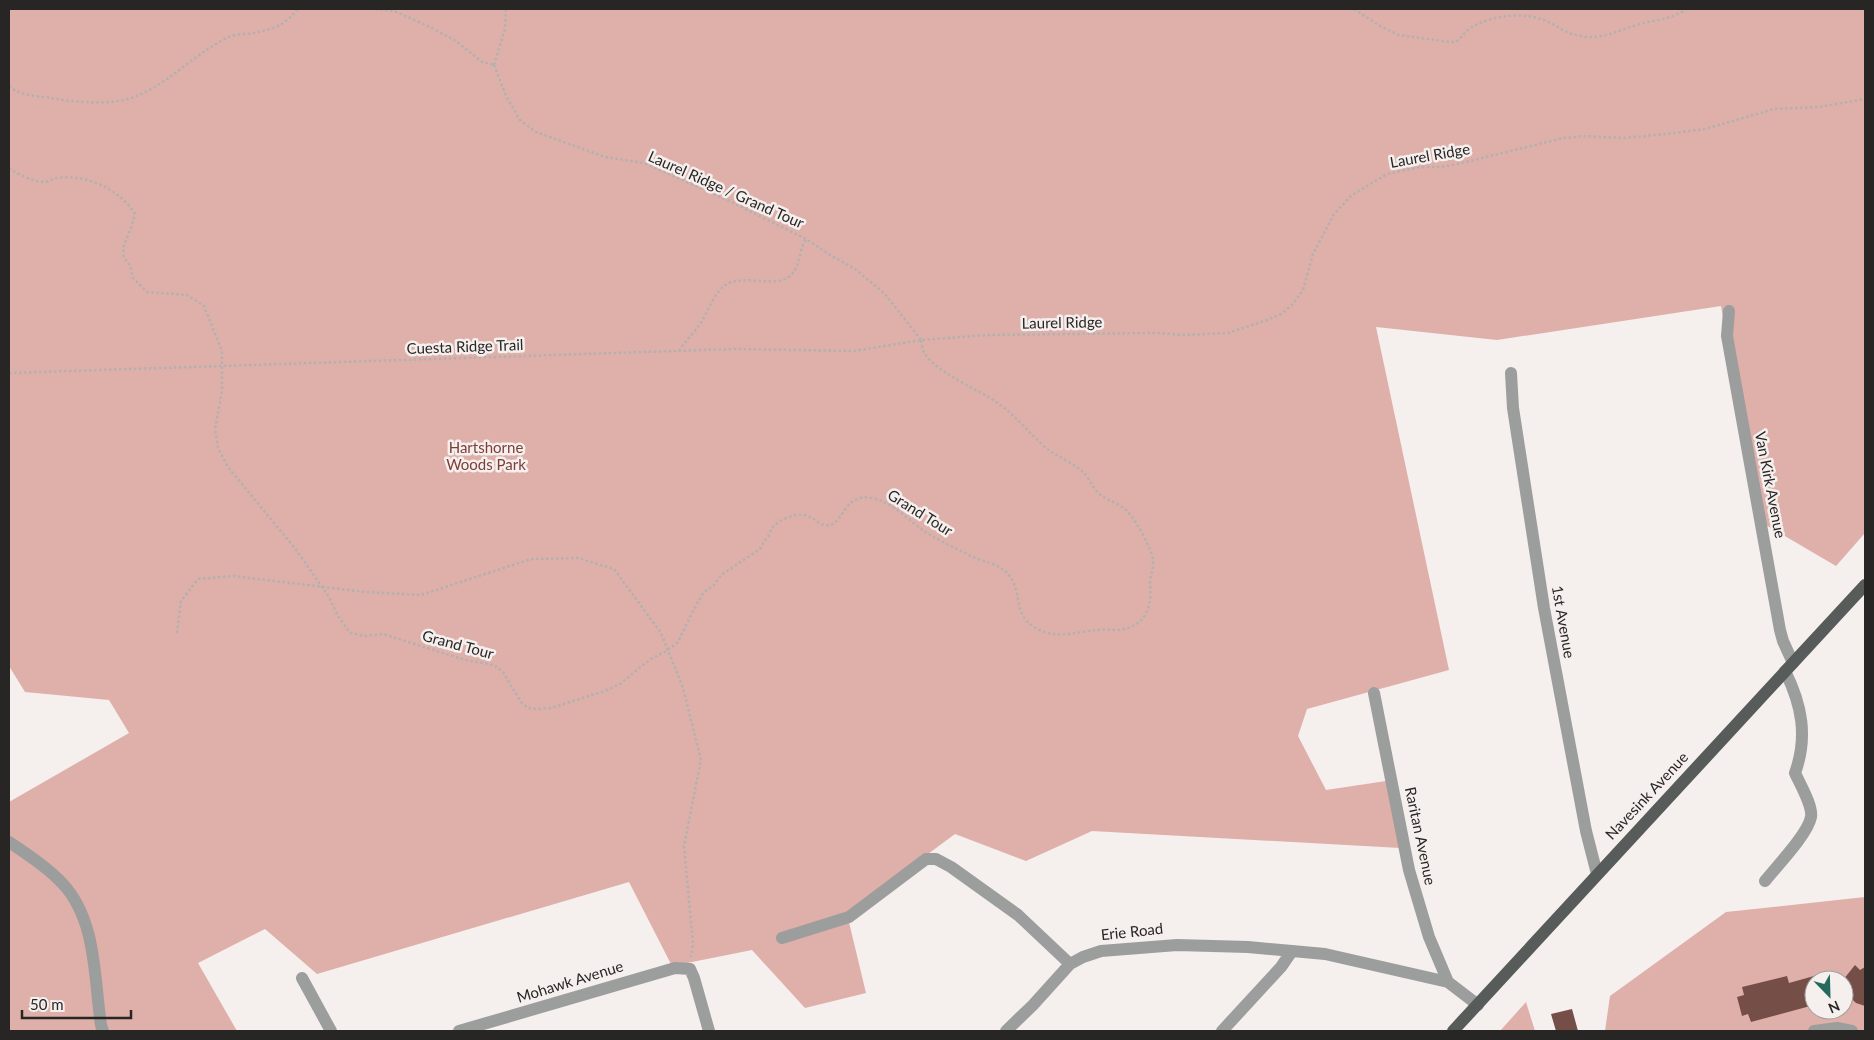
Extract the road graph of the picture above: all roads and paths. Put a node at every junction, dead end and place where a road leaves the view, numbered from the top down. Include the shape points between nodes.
1 (297, 9) edge
2 (375, 9) edge
3 (506, 9) edge
4 (1354, 9) edge
5 (1686, 9) edge
6 (494, 65) junction
7 (9, 86) edge
8 (1865, 99) edge
9 (9, 168) edge
10 (806, 239) junction
11 (1729, 311) dead end
12 (921, 340) junction
13 (679, 351) junction
14 (222, 366) junction
15 (9, 373) edge
16 (1511, 373) dead end
17 (1865, 585) edge
18 (321, 587) junction
19 (177, 632) dead end
20 (668, 650) junction
21 (1789, 667) junction
22 (1374, 693) dead end
23 (9, 842) edge
24 (1597, 874) junction
25 (1765, 881) dead end
26 (782, 938) dead end
27 (1292, 951) junction
28 (1070, 964) junction
29 (690, 969) junction
30 (302, 978) dead end
31 (1448, 982) junction
32 (1478, 1005) junction
33 (103, 1031) edge
34 (331, 1031) edge
35 (459, 1031) edge
36 (709, 1031) edge
37 (1006, 1031) edge
38 (1222, 1031) edge
39 (1453, 1031) edge
40 (1814, 1031) edge
41 (1852, 1031) edge

1 - 7 path via 282,26 232,36 200,53 156,86 123,100 66,101 34,96
2 - 6 path via 394,11 430,27 456,41 482,62
3 - 6 path via 505,29
4 - 5 path via 1399,35 1456,42 1474,26 1497,18 1532,16 1569,33 1604,36 1677,15
6 - 10 path, Laurel Ridge / Grand Tour via 520,120 536,132 605,157 644,164
8 - 12 path, Laurel Ridge via 1819,108 1774,109 1705,128 1666,134 1563,138 1449,165 1387,174 1352,195 1334,214 1314,254 1303,290 1293,304 1281,314 1228,333 1068,333
9 - 14 path, Grand Tour via 29,179 45,182 58,178 80,179 105,187 129,204 135,214 123,248 133,278 147,292 187,295 204,306 222,351
10 - 12 path, Laurel Ridge / Grand Tour via 855,269 885,294
10 - 13 path via 794,273 787,279 738,281 722,288 700,325
11 - 21 street, Van Kirk Avenue via 1727,336
12 - 13 path, Cuesta Ridge Trail via 854,351
12 - 20 path, Grand Tour via 923,351 932,363 999,404 1049,450 1084,472 1100,494 1127,511 1140,526 1154,562 1150,601 1139,624 1122,630 1057,634 1034,628 1018,608 1014,582 1002,568 928,534 883,502 862,497 843,510 837,522 824,524 804,514 778,522 760,549 721,575 704,592 678,642
13 - 14 path, Cuesta Ridge Trail
14 - 15 path, Cuesta Ridge Trail
14 - 18 path, Grand Tour via 222,390 215,429 218,448 228,467 297,551
16 - 24 street, 1st Avenue via 1513,408 1544,608
17 - 21 main road, Navesink Avenue
18 - 19 path via 233,576 198,579 181,601
18 - 20 path via 421,595 532,559 578,558 614,568 661,633
18 - 20 path, Grand Tour via 352,633 364,636 383,634 465,660 490,664 503,672 521,702 533,709 552,708 604,692
20 - 29 path via 683,688 701,760 684,846 693,944
21 - 24 main road, Navesink Avenue
21 - 25 street, Van Kirk Avenue via 1802,725 1801,756 1795,773 1812,816 1806,830
22 - 31 street, Raritan Avenue via 1409,870 1428,937
23 - 33 street via 46,868 80,909 94,962
24 - 32 main road, Navesink Avenue
26 - 28 street via 849,917 926,859 936,859 1018,915
27 - 28 street, Erie Road via 1168,945 1101,951
27 - 31 street, Erie Road via 1325,954
27 - 38 street
28 - 37 street
29 - 35 street, Mohawk Avenue via 675,968
29 - 36 street
30 - 34 street
31 - 32 street, Erie Road
32 - 39 main road, Navesink Avenue
40 - 41 street via 1837,1028

